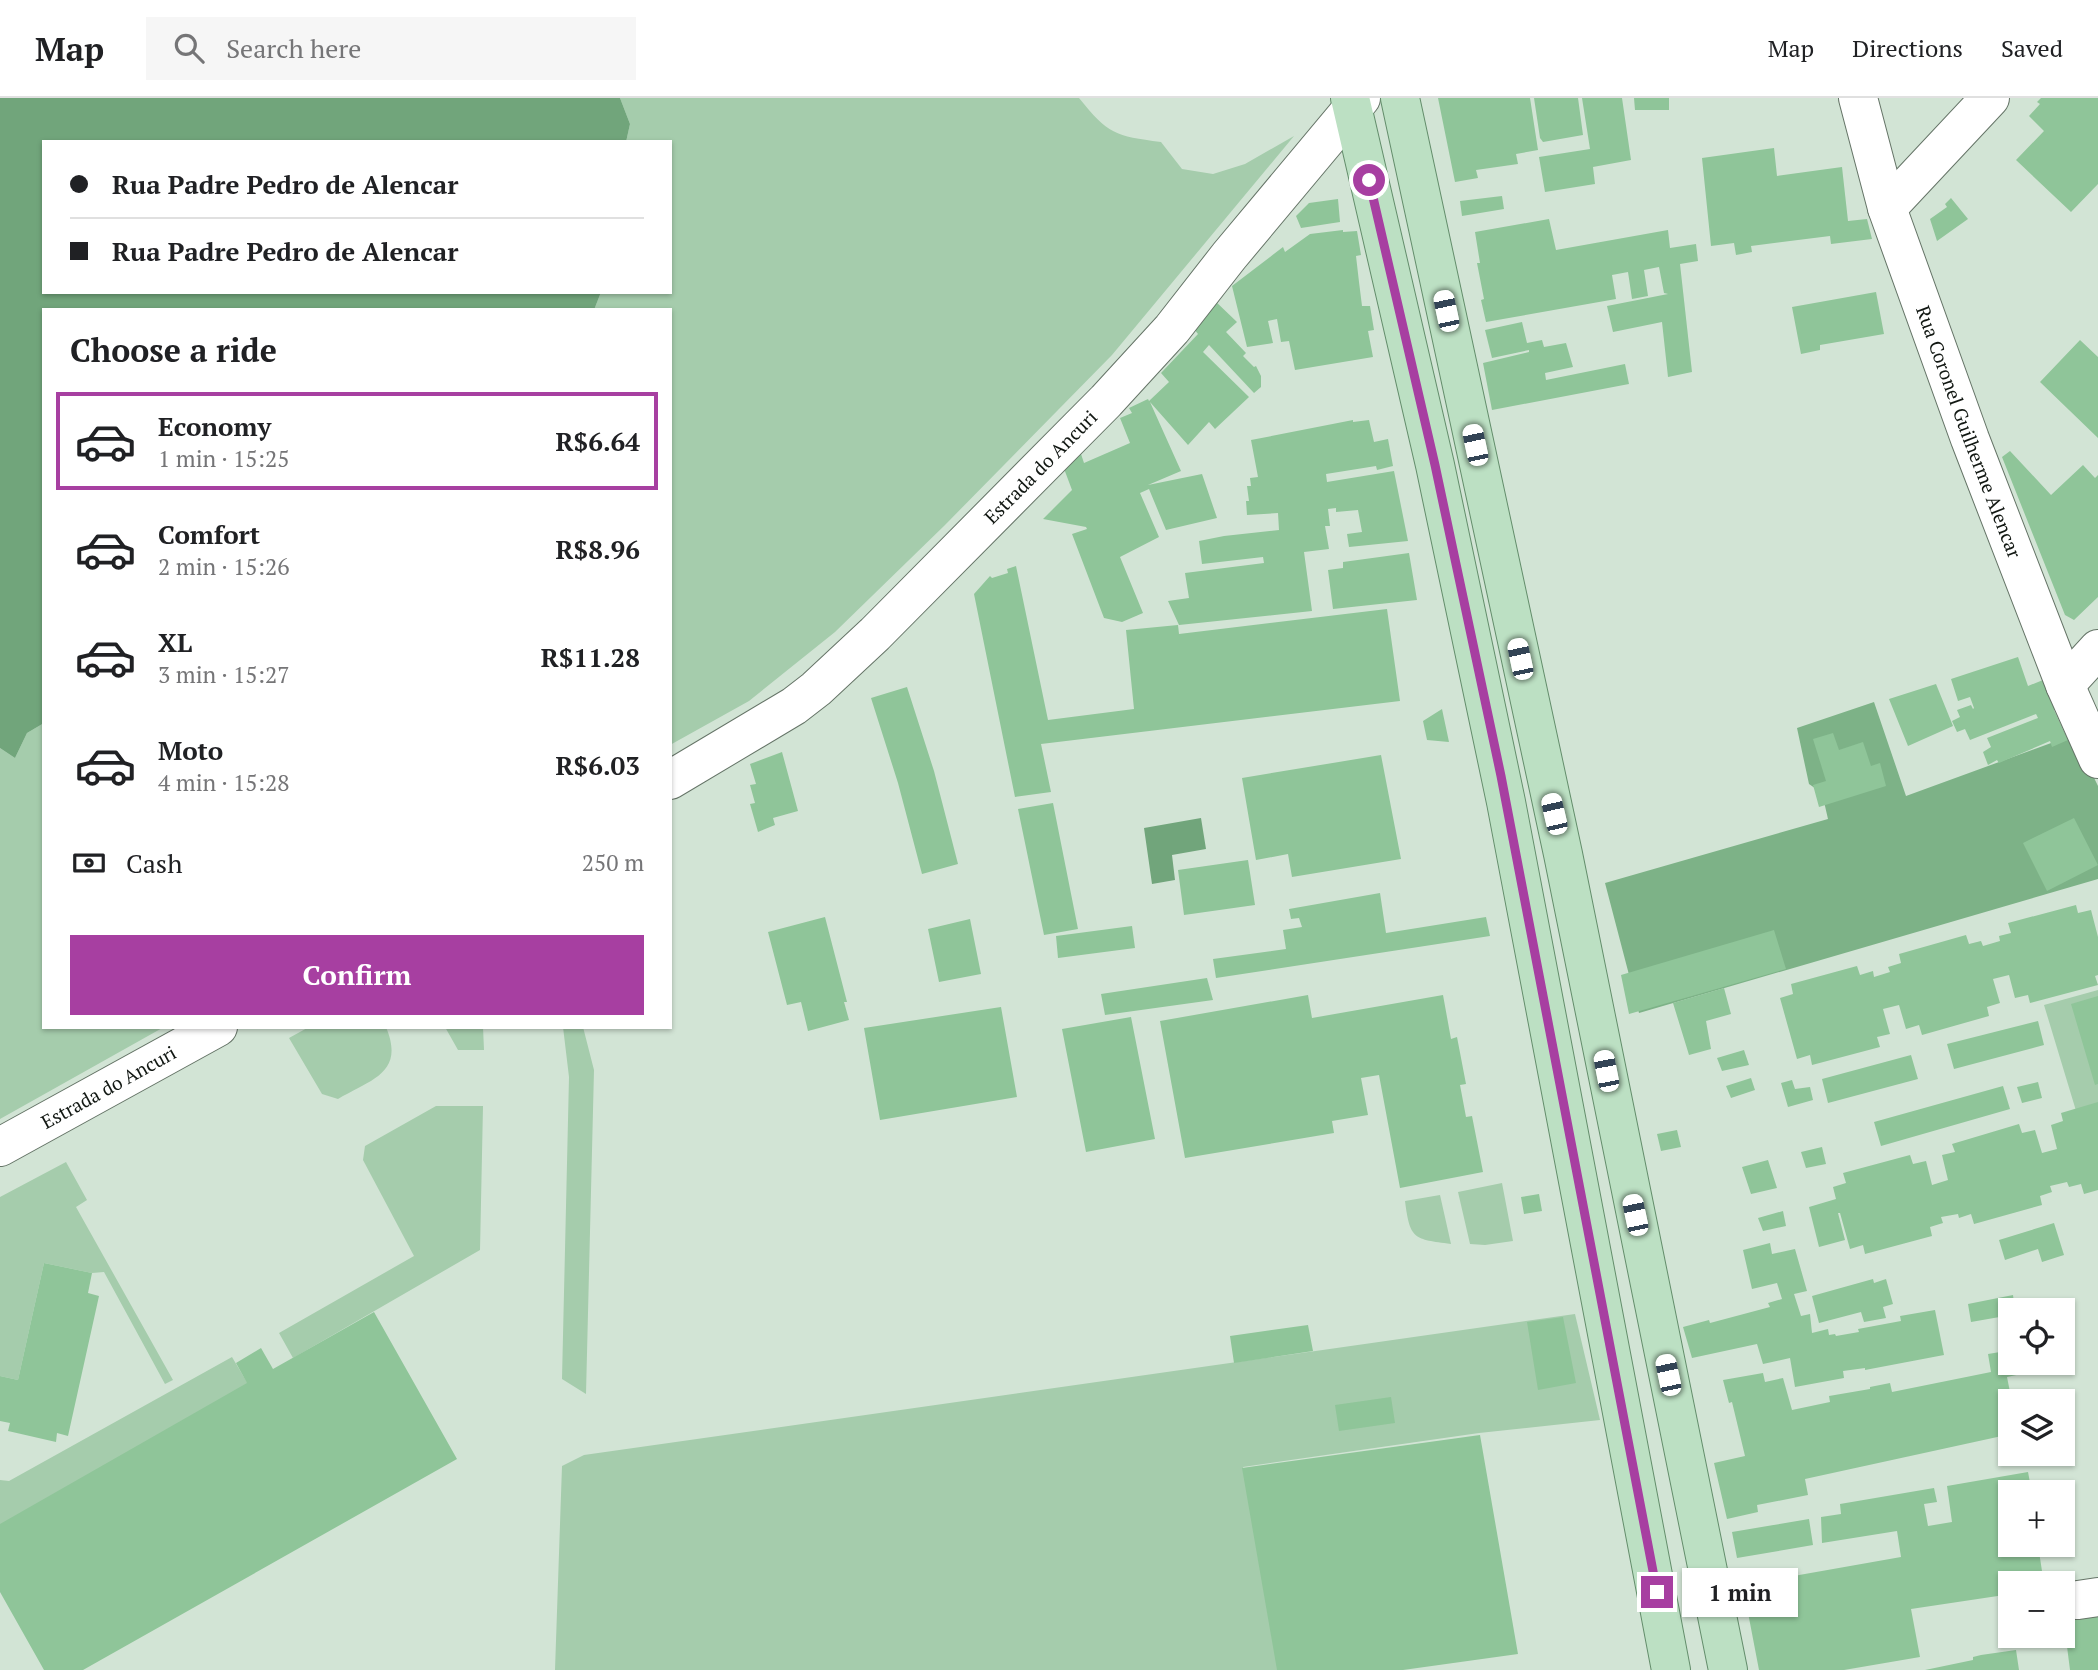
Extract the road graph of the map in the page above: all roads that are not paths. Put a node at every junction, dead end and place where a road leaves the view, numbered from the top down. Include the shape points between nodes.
1 (1400, 98) edge
2 (1858, 98) edge
3 (1990, 98) edge
4 (1355, 101) edge
5 (1887, 208) junction
6 (2098, 649) edge
7 (2065, 685) junction
8 (2098, 759) edge
9 (672, 779) edge
10 (214, 1029) edge
11 (0, 1147) edge
12 (1635, 1215) junction
13 (1587, 1224) junction
14 (1671, 1670) edge
15 (1728, 1670) edge

1 - 12 main road via 1563,854
2 - 5 street, Rua Coronel Guilherme Alencar
3 - 5 street
4 - 9 street, Estrada do Ancuri via 1172,329 874,634 794,706
4 - 13 main road via 1485,698
5 - 7 street, Rua Coronel Guilherme Alencar
6 - 7 street
7 - 8 street, Rua Coronel Guilherme Alencar
10 - 11 street, Estrada do Ancuri
12 - 13 main road
12 - 15 main road
13 - 14 main road

